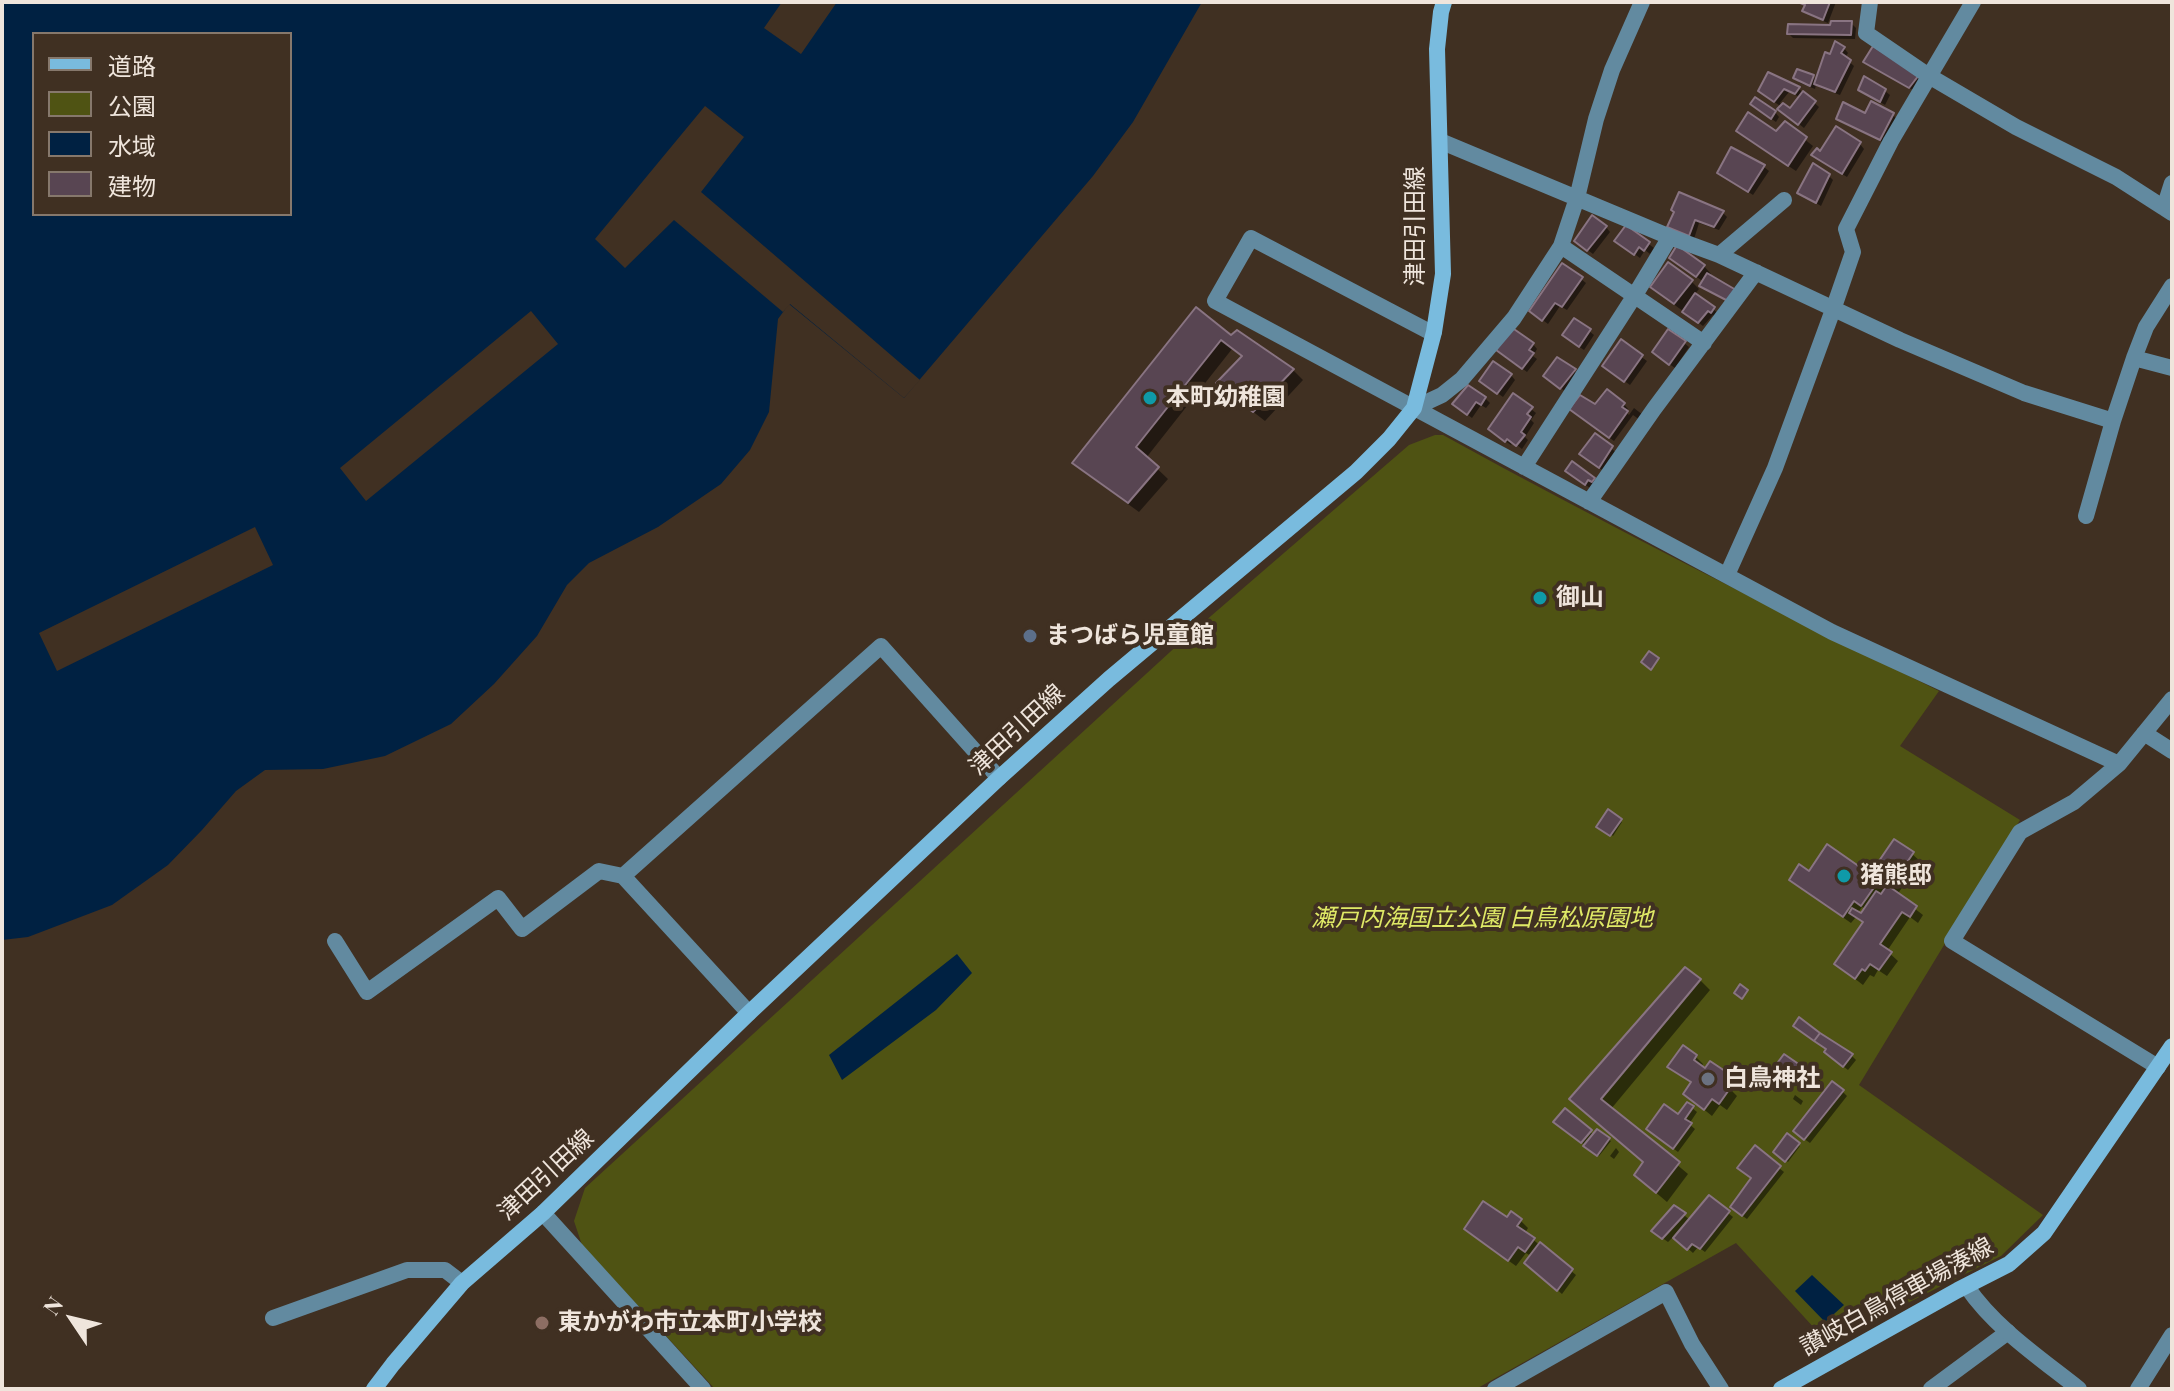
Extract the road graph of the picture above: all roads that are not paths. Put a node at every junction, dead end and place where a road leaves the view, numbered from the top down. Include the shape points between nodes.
1 (1444, 2) edge
2 (1642, 2) edge
3 (1870, 2) edge
4 (1973, 2) edge
5 (1929, 76) junction
6 (1440, 141) junction
7 (2172, 183) edge
8 (1577, 198) junction
9 (1784, 200) dead end
10 (2168, 211) edge
11 (1670, 237) junction
12 (1561, 246) junction
13 (1719, 255) junction
14 (1756, 272) junction
15 (2172, 286) edge
16 (1635, 295) junction
17 (1834, 307) junction
18 (1434, 332) junction
19 (1704, 343) junction
20 (2134, 358) junction
21 (2172, 368) edge
22 (1414, 408) junction
23 (2113, 421) junction
24 (1524, 467) junction
25 (1589, 502) junction
26 (2086, 516) dead end
27 (1727, 575) junction
28 (2172, 699) edge
29 (2144, 733) junction
30 (2172, 751) edge
31 (2119, 764) junction
32 (999, 778) junction
33 (623, 876) junction
34 (335, 941) dead end
35 (749, 1013) junction
36 (2172, 1046) edge
37 (2158, 1067) junction
38 (543, 1213) junction
39 (462, 1283) junction
40 (1967, 1287) junction
41 (273, 1318) dead end
42 (2008, 1332) junction
43 (2172, 1335) edge
44 (374, 1389) edge
45 (703, 1389) edge
46 (1495, 1389) edge
47 (1721, 1389) edge
48 (1781, 1389) edge
49 (1931, 1389) edge
50 (2079, 1389) edge
51 (2138, 1389) edge

1 - 6 main road, 津田引田線 via 1437,49
2 - 8 street via 1612,70
3 - 5 street via 1866,33
4 - 5 street
5 - 10 street via 2116,177
5 - 17 street via 1846,229 1853,252
6 - 8 street
6 - 18 main road, 津田引田線 via 1443,274
7 - 10 street
8 - 11 street
8 - 12 street
9 - 13 street
11 - 13 street
11 - 16 street
12 - 16 street
12 - 22 street via 1514,318 1462,379
13 - 14 street
14 - 17 street
14 - 19 street
15 - 20 street
16 - 19 street
16 - 24 street
17 - 23 street via 2024,393
17 - 27 street via 1775,468
18 - 22 main road, 津田引田線
18 - 22 street via 1251,238 1215,301
19 - 25 street
20 - 21 street
20 - 23 street
22 - 24 street
22 - 32 main road, 津田引田線 via 1356,472
23 - 26 street
24 - 25 street
25 - 27 street
27 - 31 street via 1832,632
28 - 29 street
29 - 30 street
29 - 31 street
31 - 37 street via 2074,802 2020,832 1952,941
32 - 33 street via 881,646
32 - 35 main road, 津田引田線
33 - 34 street via 599,871 522,929 498,898 367,992
33 - 35 street
35 - 38 main road, 津田引田線
36 - 37 main road, 讃岐白鳥停車場湊線
37 - 40 main road, 讃岐白鳥停車場湊線 via 2044,1233 2009,1264
38 - 39 main road, 津田引田線
38 - 45 street
39 - 41 street via 445,1270 407,1270
39 - 44 main road, 津田引田線
40 - 42 street
40 - 48 main road, 讃岐白鳥停車場湊線
42 - 49 street
42 - 50 street
43 - 51 street
46 - 47 street via 1666,1292

